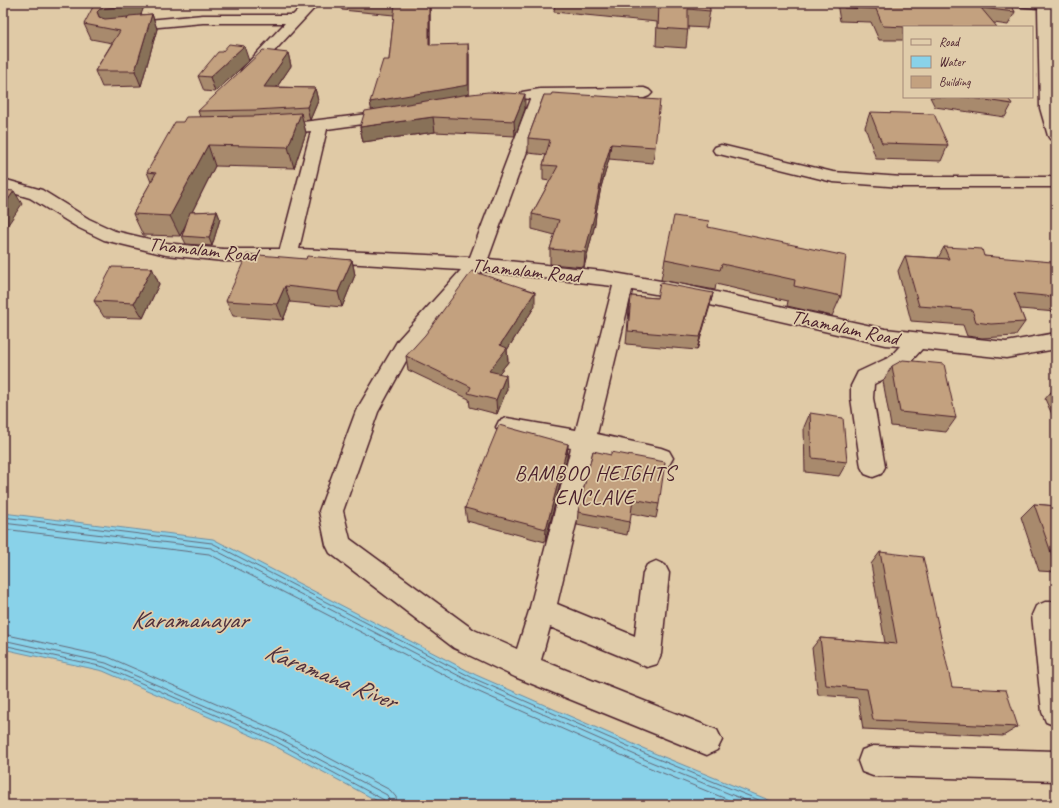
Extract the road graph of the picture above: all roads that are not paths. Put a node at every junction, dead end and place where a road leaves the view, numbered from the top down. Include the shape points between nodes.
1 (312, 3) edge
2 (1020, 3) edge
3 (1045, 4) edge
4 (297, 19) junction
5 (112, 28) edge
6 (1052, 50) edge
7 (235, 83) edge
8 (644, 93) dead end
9 (540, 94) junction
10 (510, 97) edge
11 (406, 114) edge
12 (320, 126) junction
13 (259, 130) edge
14 (1056, 136) edge
15 (722, 150) dead end
16 (1056, 182) edge
17 (3, 184) edge
18 (288, 256) junction
19 (477, 264) junction
20 (624, 282) junction
21 (917, 341) junction
22 (1056, 341) edge
23 (507, 426) edge
24 (585, 441) junction
25 (661, 458) dead end
26 (873, 467) dead end
27 (656, 572) dead end
28 (542, 611) junction
29 (1056, 615) edge
30 (525, 667) junction
31 (1056, 712) edge
32 (707, 740) dead end
33 (873, 761) dead end
34 (1056, 766) edge

1 - 4 street
2 - 3 street
3 - 6 street
4 - 5 street via 203,19
4 - 7 street
6 - 14 street via 1048,108
8 - 9 street
9 - 10 street
9 - 19 street
11 - 12 street
12 - 13 street
12 - 18 street
15 - 16 street via 832,177 902,182
17 - 18 street, Thamalam Road via 36,194 83,223 110,236 166,249 223,255
18 - 19 street, Thamalam Road
19 - 20 street, Thamalam Road
19 - 30 street via 405,344 367,411 331,511 339,545 464,639
20 - 21 street, Thamalam Road via 684,292 885,338
20 - 24 street
21 - 22 street, Thamalam Road via 1006,350
21 - 26 street via 897,363 866,378 862,386
23 - 24 street
24 - 25 street
24 - 28 street
27 - 28 street via 647,654
28 - 30 street
29 - 31 street via 1045,615
30 - 32 street
33 - 34 street

